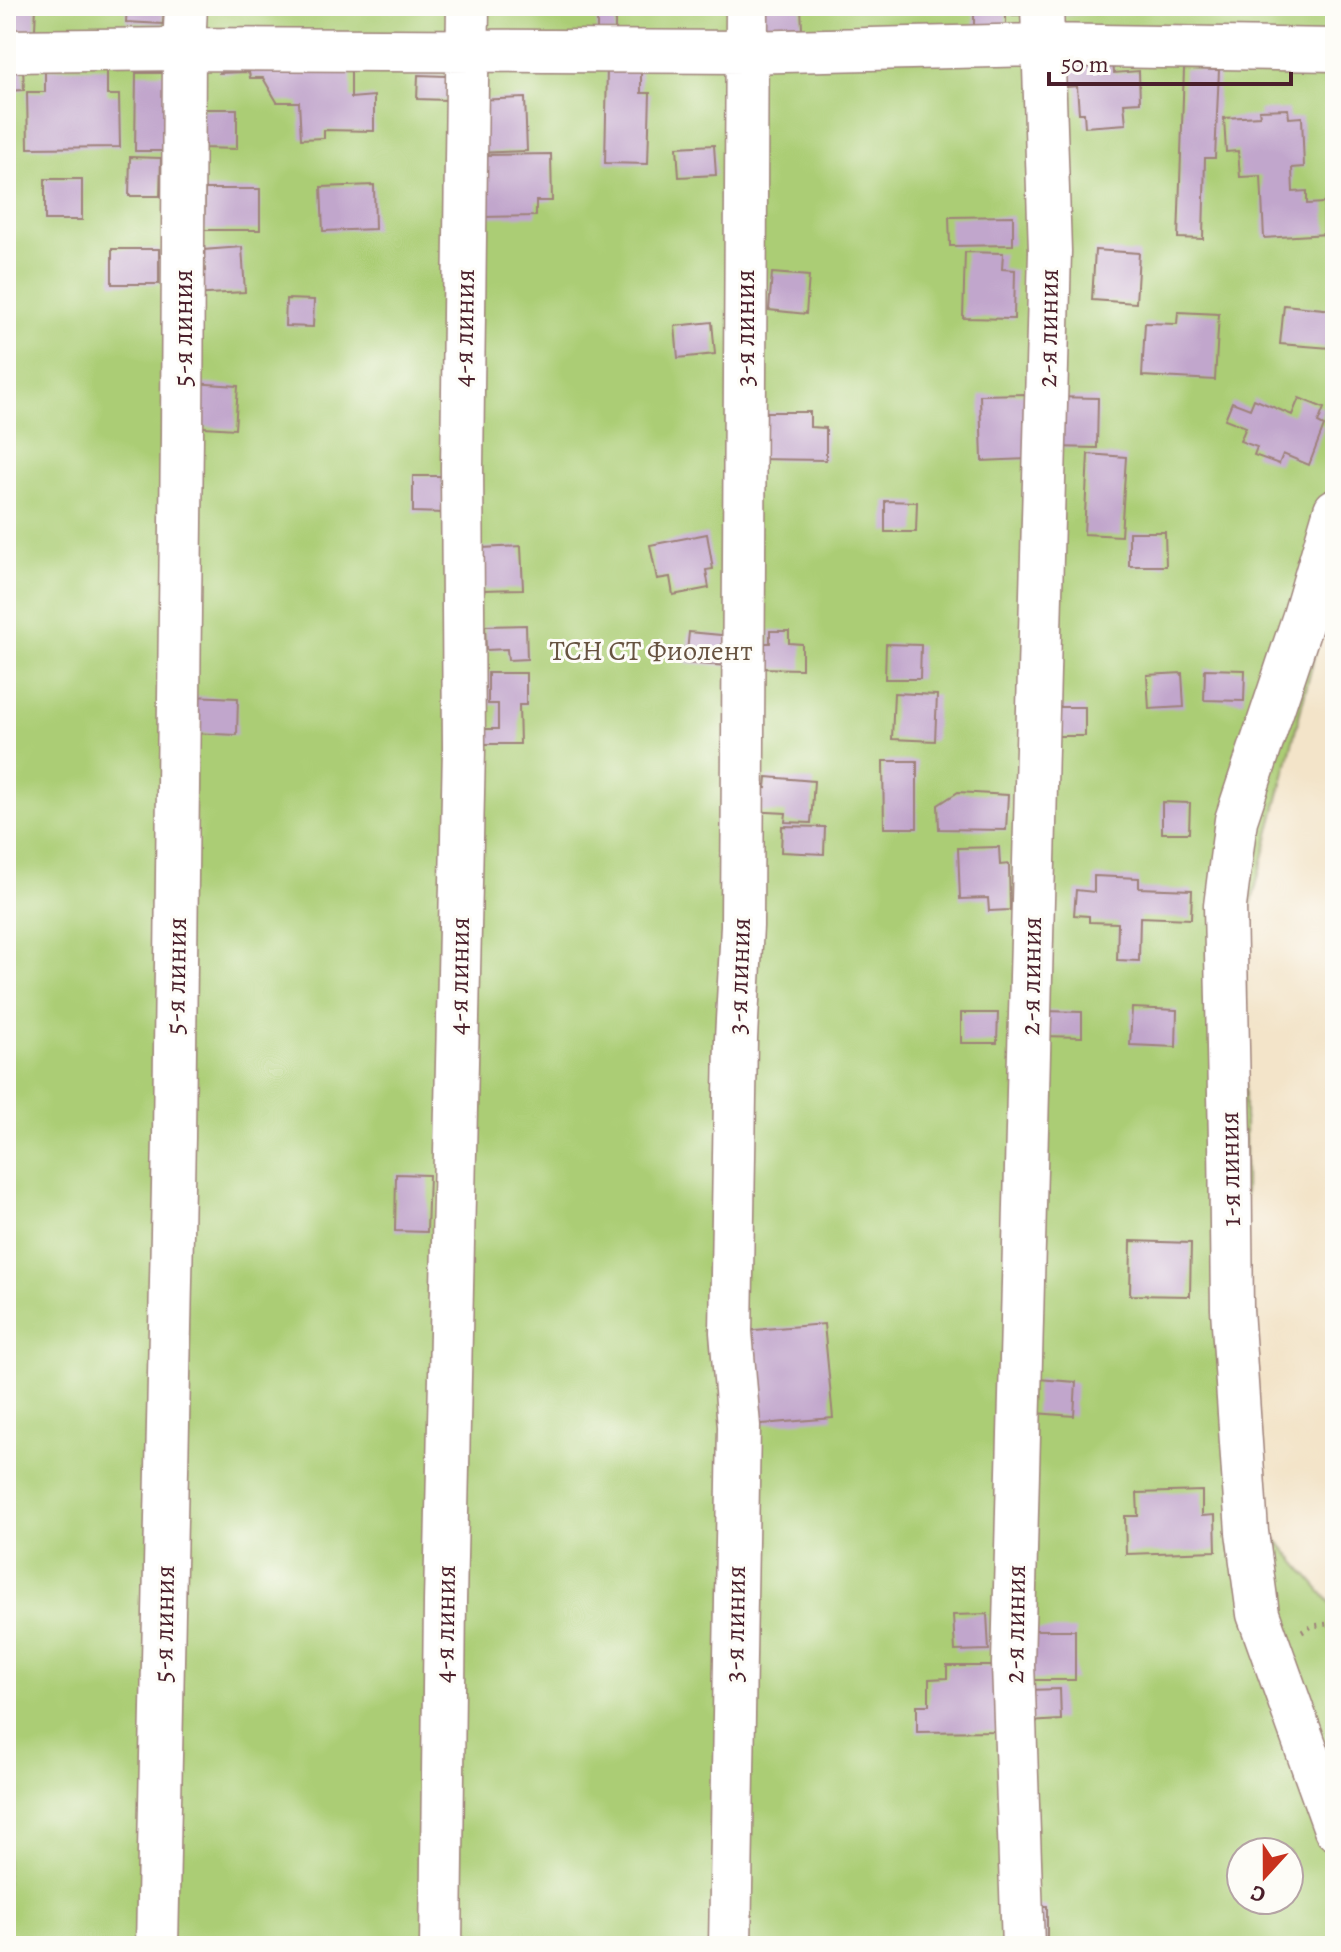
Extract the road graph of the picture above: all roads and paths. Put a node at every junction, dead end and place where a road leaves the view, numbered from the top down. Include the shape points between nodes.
1 (186, 6) edge
2 (468, 6) edge
3 (747, 6) edge
4 (1042, 25) edge
5 (184, 49) junction
6 (1335, 50) edge
7 (6, 51) edge
8 (468, 51) junction
9 (746, 52) junction
10 (1335, 510) edge
11 (1335, 1829) edge
12 (157, 1946) edge
13 (441, 1946) edge
14 (730, 1946) edge
15 (1023, 1946) edge

1 - 5 street, 5-я линия
2 - 8 street, 4-я линия
3 - 9 street, 3-я линия
4 - 6 street
4 - 9 street
4 - 15 street, 2-я линия via 1050,251 1013,1664
5 - 7 street
5 - 8 street
5 - 12 street, 5-я линия via 174,1154
8 - 9 street
8 - 13 street, 4-я линия via 464,748
9 - 14 street, 3-я линия via 742,926 731,1332 739,1426
10 - 11 street, 1-я линия via 1236,820 1225,906 1232,1309 1249,1546 1258,1614

